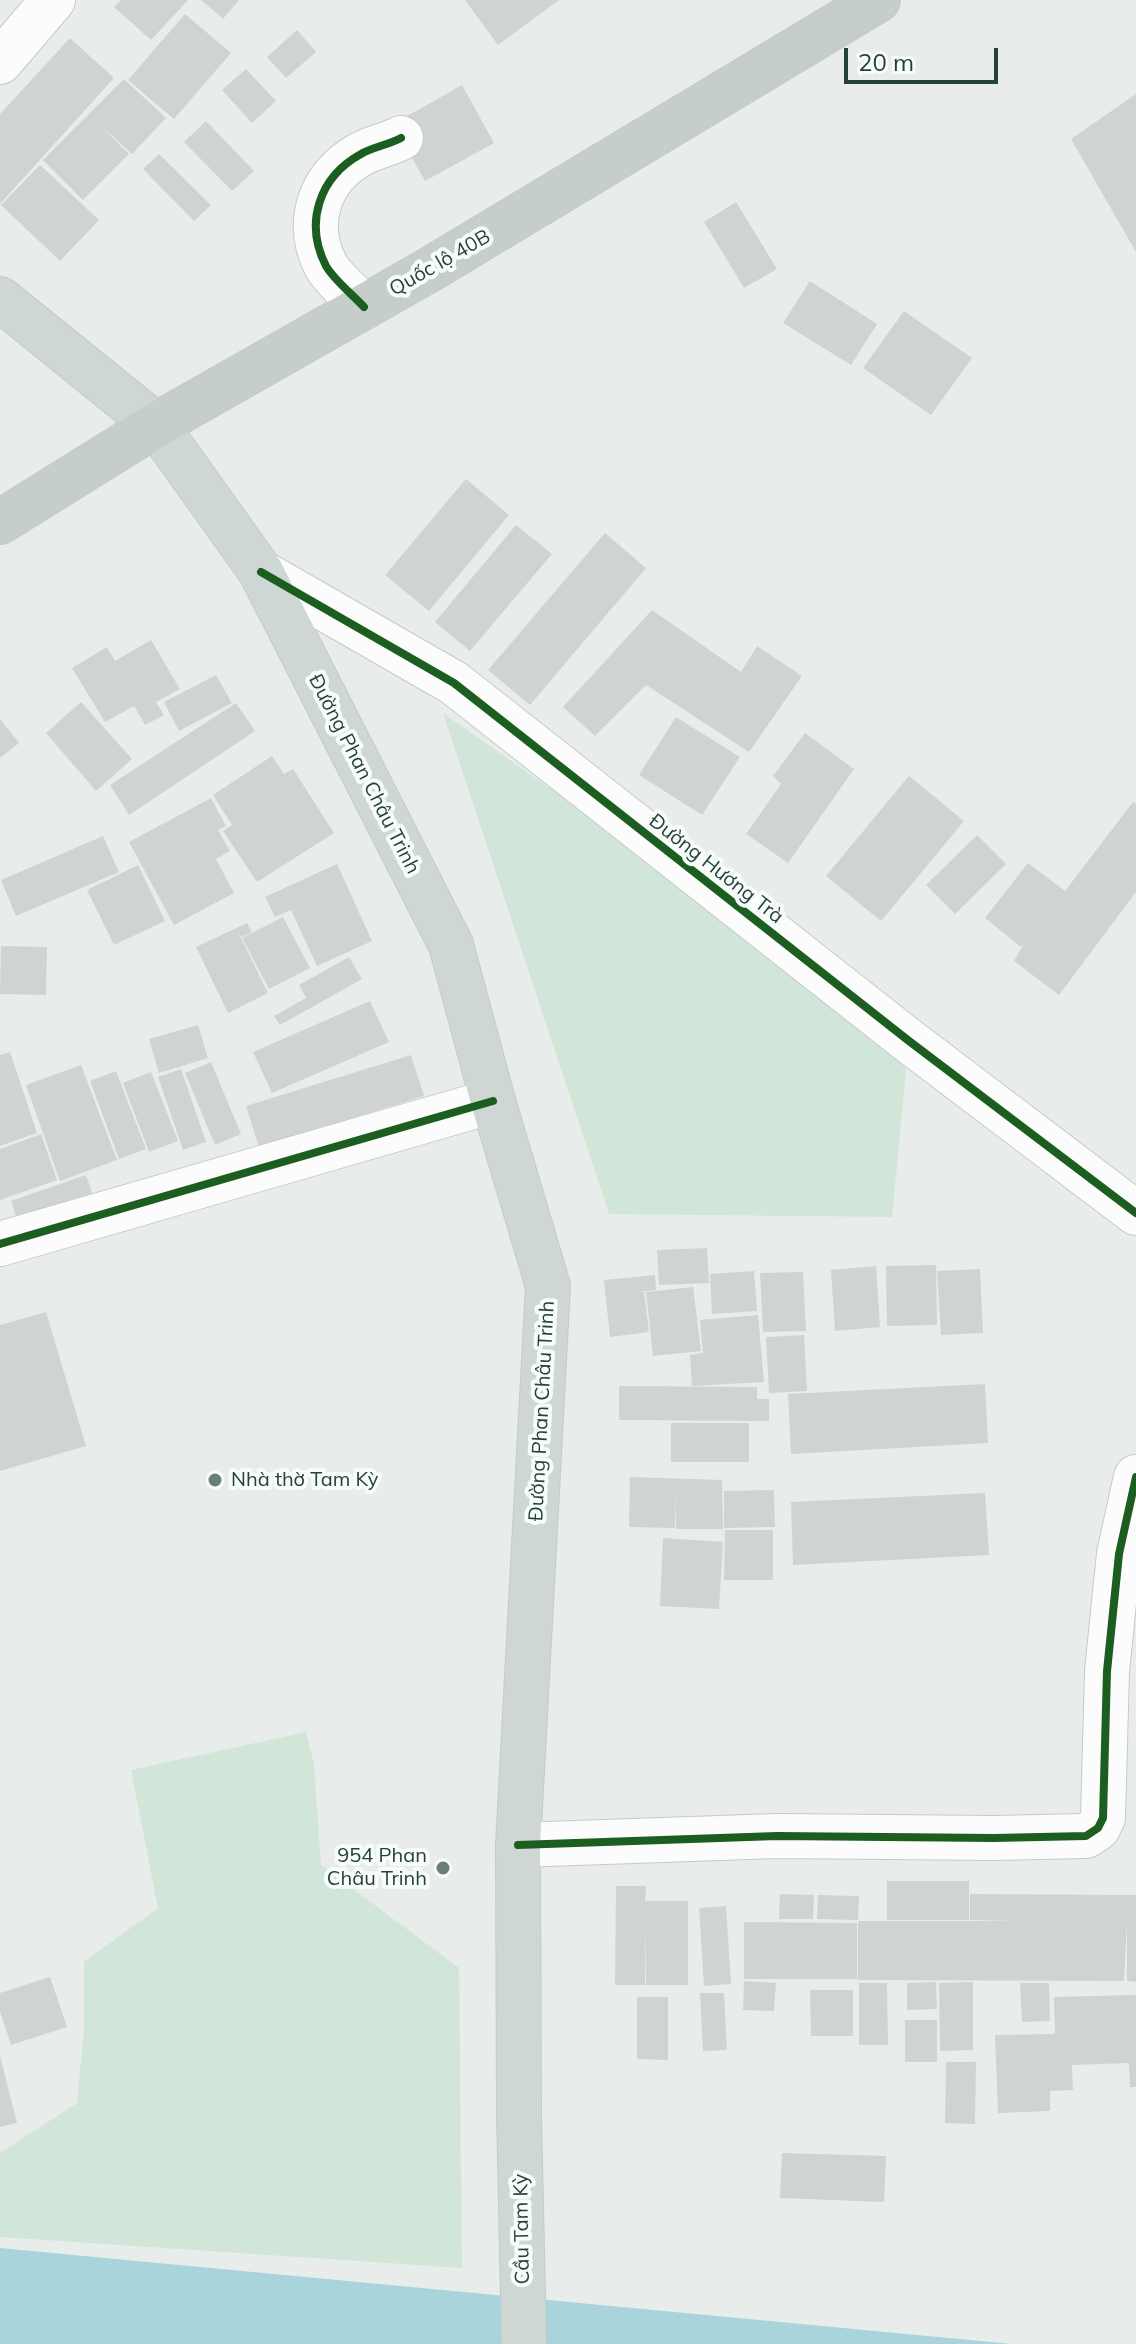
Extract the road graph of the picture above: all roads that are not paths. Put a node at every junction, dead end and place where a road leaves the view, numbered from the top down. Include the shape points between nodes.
1 (53, 0) edge
2 (878, 0) edge
3 (0, 62) edge
4 (401, 138) dead end
5 (0, 299) edge
6 (364, 307) junction
7 (156, 425) junction
8 (0, 522) edge
9 (261, 572) junction
10 (493, 1101) junction
11 (1136, 1213) edge
12 (0, 1244) edge
13 (1133, 1507) edge
14 (518, 1845) junction
15 (519, 2114) joint
16 (524, 2344) edge

1 - 3 street
2 - 6 highway, Quốc lộ 40B
4 - 6 street via 361,154 332,179 318,200 318,244 327,268
5 - 7 main road, Đường Phan Châu Trinh
6 - 7 highway, Quốc lộ 40B
7 - 8 highway, Quốc lộ 40B
7 - 9 main road, Đường Phan Châu Trinh
9 - 10 main road, Đường Phan Châu Trinh via 451,945
9 - 11 street, Đường Hương Trà via 454,683
10 - 12 street
10 - 14 main road, Đường Phan Châu Trinh via 548,1286
13 - 14 street via 1119,1554 1107,1671 1103,1818 1086,1836 777,1836
14 - 15 main road, Đường Phan Châu Trinh
15 - 16 main road, Cầu Tam Kỳ

